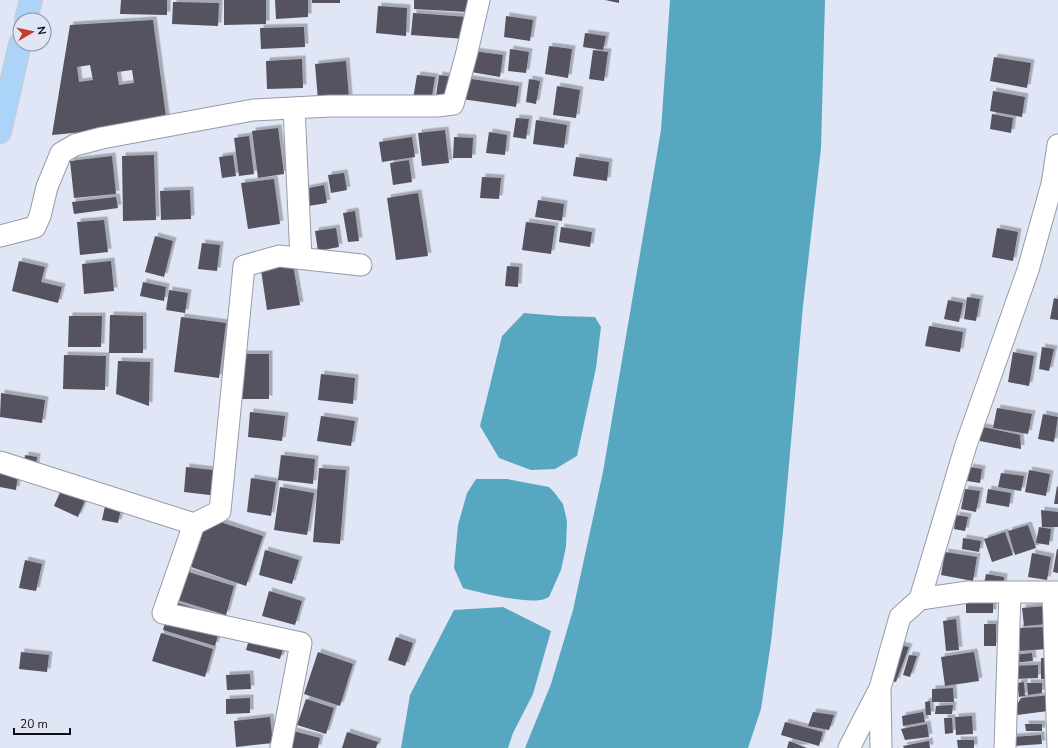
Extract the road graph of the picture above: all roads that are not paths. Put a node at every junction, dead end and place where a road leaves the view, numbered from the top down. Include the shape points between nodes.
1 (31, 0) edge
2 (479, 0) edge
3 (28, 12) edge
4 (18, 52) edge
5 (294, 108) junction
6 (0, 132) edge
7 (1058, 145) edge
8 (0, 236) edge
9 (301, 258) junction
10 (361, 265) dead end
11 (0, 462) edge
12 (194, 524) junction
13 (1010, 592) junction
14 (1055, 592) edge
15 (920, 599) junction
16 (880, 688) junction
17 (281, 748) edge
18 (849, 748) edge
19 (881, 748) edge
20 (1005, 748) edge
21 (1058, 748) edge

1 - 3 highway
2 - 5 street via 453,104
4 - 6 highway
5 - 8 street via 253,110 75,144 60,153 35,227
5 - 9 street
7 - 15 street via 1052,184 1028,270 966,445
9 - 10 street
9 - 12 street via 279,256 244,266 220,511
11 - 12 street
12 - 17 street via 163,613 301,643
13 - 14 street
13 - 15 street via 968,592
13 - 20 street
14 - 21 street
15 - 16 street via 900,617
16 - 18 street
16 - 19 street

